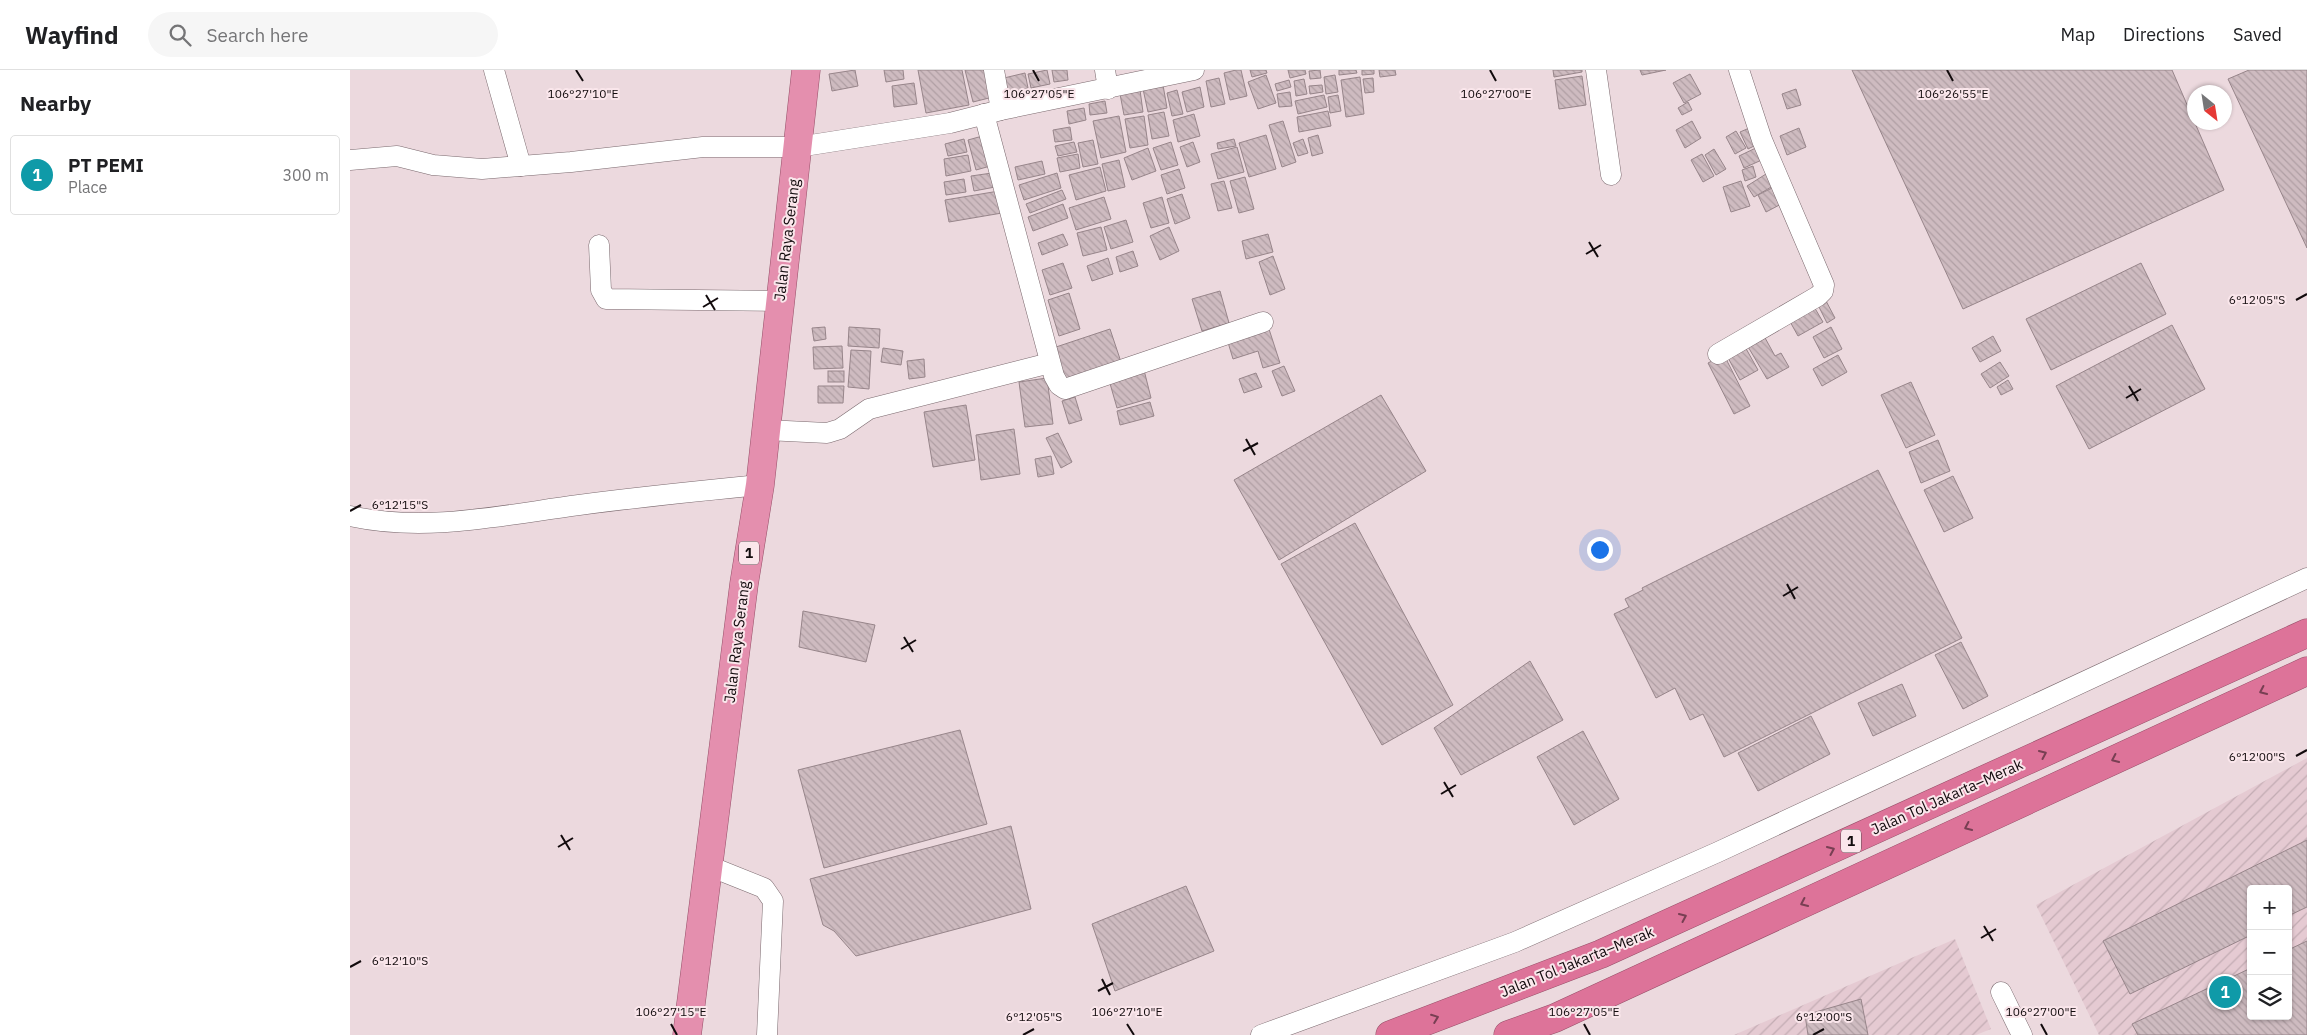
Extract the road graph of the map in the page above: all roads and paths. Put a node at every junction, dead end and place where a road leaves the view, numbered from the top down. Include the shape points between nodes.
1 (494, 70) edge
2 (806, 70) edge
3 (994, 70) edge
4 (1194, 70) edge
5 (1596, 70) edge
6 (1739, 70) edge
7 (1106, 79) edge
8 (992, 112) junction
9 (798, 147) junction
10 (350, 160) edge
11 (521, 166) junction
12 (1611, 176) dead end
13 (599, 245) dead end
14 (780, 302) junction
15 (1263, 322) dead end
16 (1718, 354) dead end
17 (1050, 363) junction
18 (766, 430) junction
19 (760, 485) junction
20 (350, 516) edge
21 (2307, 578) edge
22 (2307, 633) edge
23 (2307, 671) edge
24 (710, 866) junction
25 (2002, 992) dead end
26 (687, 1035) edge
27 (767, 1035) edge
28 (1261, 1035) edge
29 (1390, 1035) edge
30 (1508, 1035) edge
31 (2022, 1035) edge

1 - 11 street
2 - 9 highway, Jalan Raya Serang / 1
3 - 8 street
4 - 7 street
5 - 12 street
6 - 16 street via 1762,140 1824,285 1818,296
7 - 8 street
8 - 9 street via 950,123
8 - 17 street
9 - 11 street via 703,147
9 - 14 highway, Jalan Raya Serang / 1
10 - 11 street via 397,156 455,168 482,170
13 - 14 street via 601,290 606,299
14 - 18 highway, Jalan Raya Serang / 1
15 - 17 street via 1065,389 1059,385
17 - 18 street via 869,409 840,429 827,432
18 - 19 highway, Jalan Raya Serang / 1
19 - 20 street via 616,500 453,523 367,520
19 - 24 highway, Jalan Raya Serang / 1 via 744,584
21 - 28 street via 1718,852 1515,942
29 -> 22 highway, Jalan Tol Jakarta–Merak / 1 via 1602,954
23 -> 30 highway, 1 via 1555,1018
24 - 26 highway, Jalan Raya Serang / 1
24 - 27 street via 764,888 773,902
25 - 31 street

